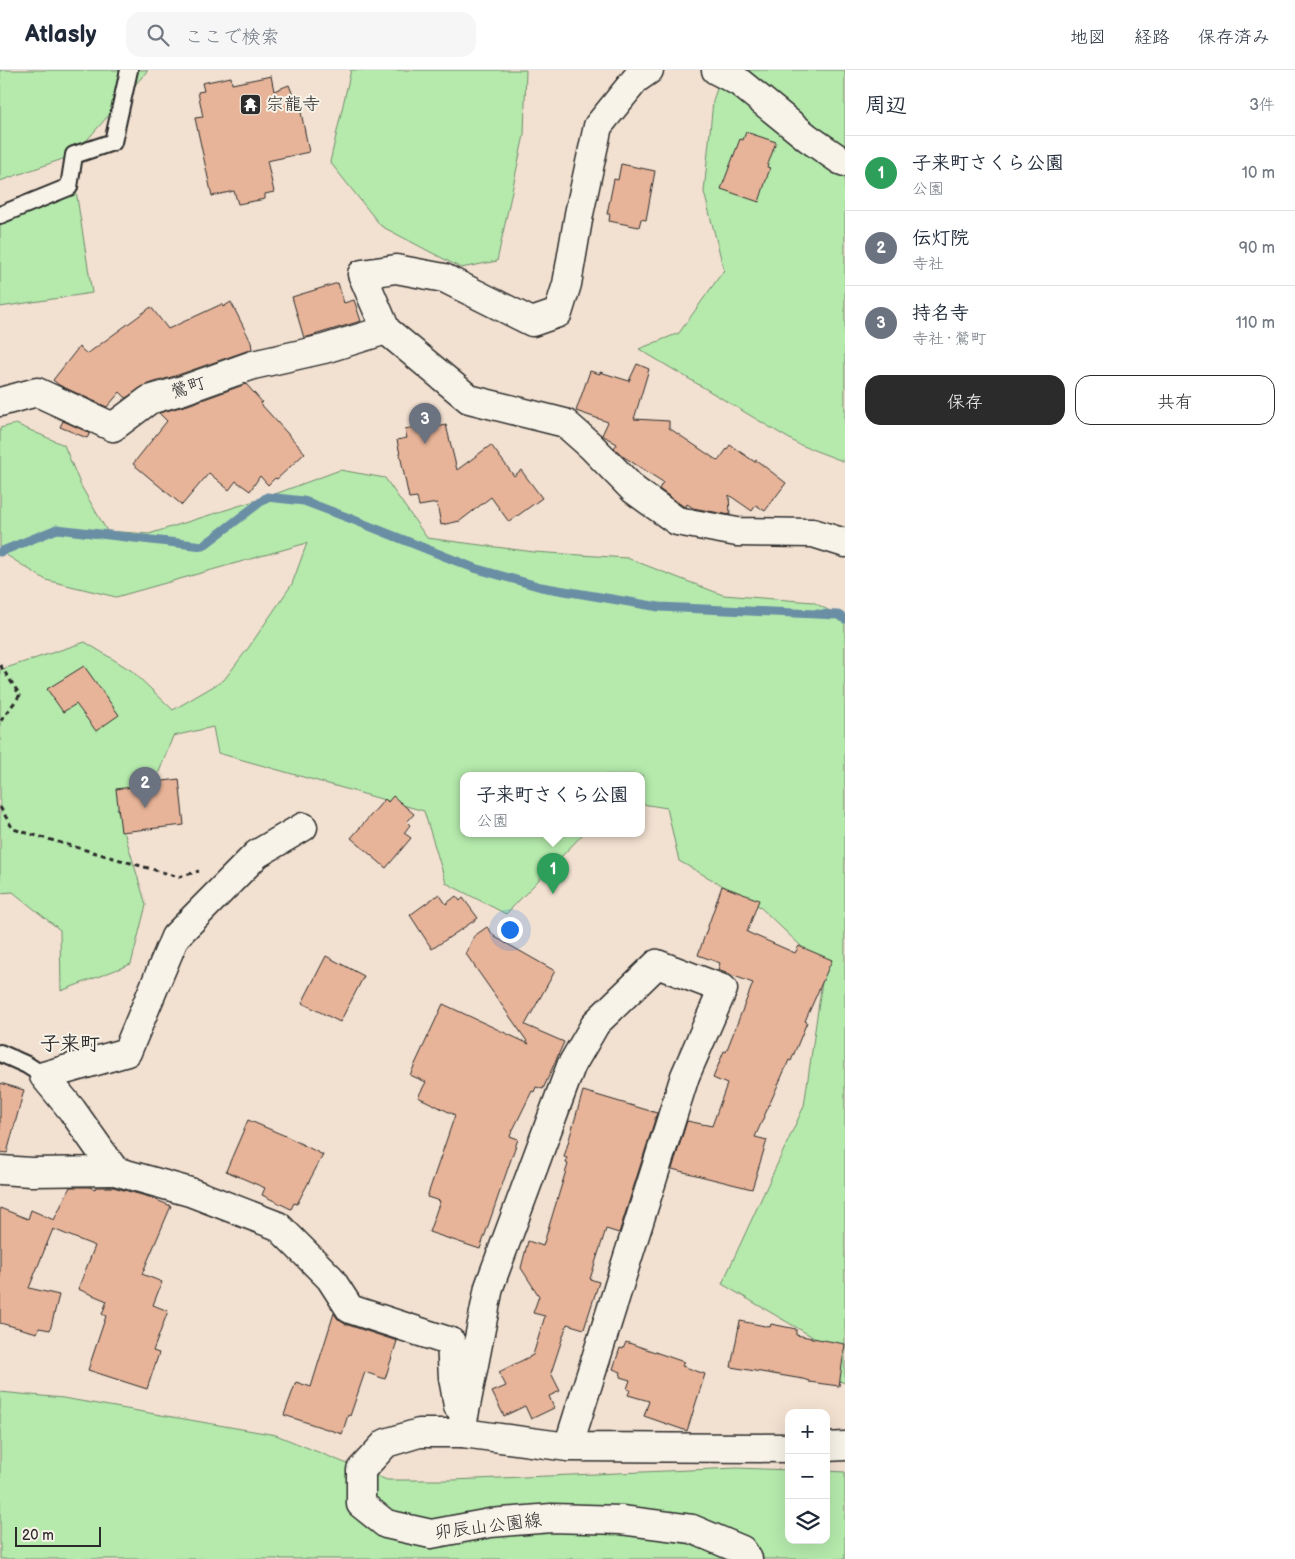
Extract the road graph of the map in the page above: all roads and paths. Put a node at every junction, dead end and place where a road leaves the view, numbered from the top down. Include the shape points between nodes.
1 (129, 70) edge
2 (649, 70) edge
3 (735, 74) edge
4 (845, 162) edge
5 (0, 215) edge
6 (386, 330) junction
7 (0, 402) edge
8 (845, 543) edge
9 (0, 665) edge
10 (0, 722) edge
11 (0, 807) edge
12 (302, 827) dead end
13 (205, 869) dead end
14 (0, 1053) edge
15 (44, 1076) junction
16 (0, 1170) edge
17 (114, 1171) junction
18 (462, 1430) junction
19 (845, 1446) edge
20 (568, 1447) junction
21 (830, 1447) edge
22 (785, 1448) edge
23 (748, 1559) edge

1 - 5 lane via 113,142 74,154 68,187
2 - 6 street via 636,79 598,126 568,284 558,313 532,322 444,278 396,269 362,274
3 - 4 street via 808,138
6 - 7 street, 鶯町 via 324,349 253,365 149,400 113,427 37,392
6 - 8 street via 469,399 565,423 634,490 677,521 736,532 813,533
9 - 10 path via 20,696
11 - 13 path via 13,829 179,877
12 - 15 street via 257,854 175,937 127,1052
14 - 15 lane
15 - 17 street
16 - 17 street
17 - 18 street via 190,1192 278,1226 330,1278 350,1309 451,1342
18 - 20 street, 卯辰山公園線
18 - 20 street via 489,1287 571,1066 596,1024 657,964 723,989 685,1076
18 - 23 street, 卯辰山公園線 via 419,1433 386,1443 361,1470 361,1504 386,1524 431,1534 490,1523 552,1518 621,1520 692,1529 742,1550
19 - 21 street
20 - 22 street, 卯辰山公園線

